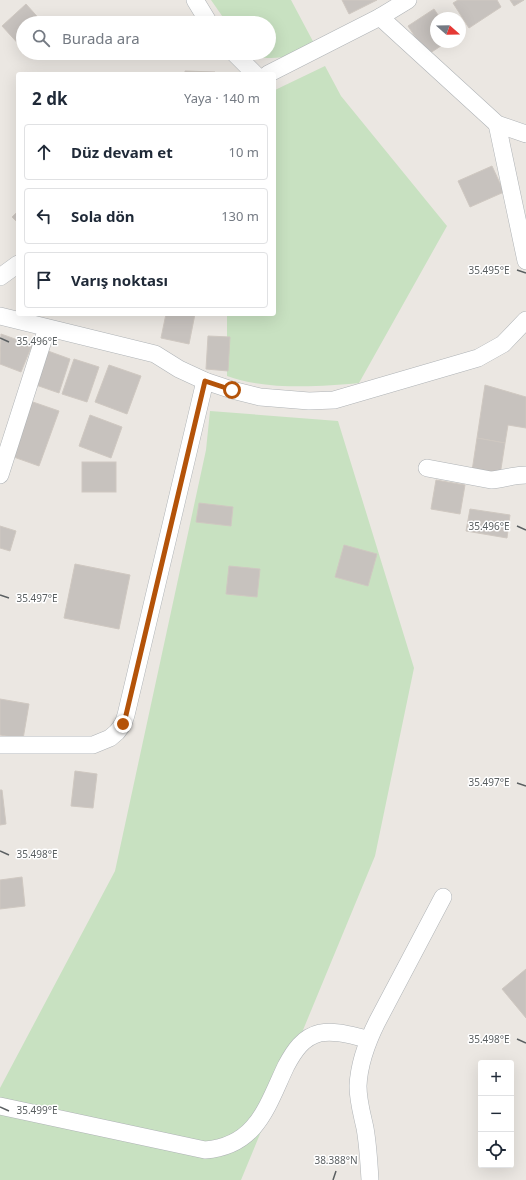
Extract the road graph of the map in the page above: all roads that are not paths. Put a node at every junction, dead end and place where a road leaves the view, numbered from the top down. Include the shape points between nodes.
1 (195, 0) edge
2 (408, 0) edge
3 (204, 16) edge
4 (380, 17) junction
5 (241, 60) edge
6 (253, 72) edge
7 (272, 72) edge
8 (497, 124) junction
9 (526, 134) edge
10 (526, 261) edge
11 (16, 265) edge
12 (0, 277) edge
13 (0, 316) edge
14 (526, 320) edge
15 (47, 328) junction
16 (205, 381) junction
17 (427, 468) dead end
18 (0, 475) edge
19 (526, 475) edge
20 (0, 745) edge
21 (443, 897) dead end
22 (368, 1039) junction
23 (0, 1106) edge
24 (370, 1180) edge

1 - 3 street
2 - 4 street
4 - 7 street
4 - 8 street
5 - 6 street
8 - 9 street
8 - 10 street
11 - 12 street
13 - 15 street
14 - 16 street via 503,344 478,358 334,400 303,401 260,396
15 - 16 street via 155,354
15 - 18 street
16 - 20 street via 123,724 110,738 93,745
17 - 19 street via 491,480
21 - 22 street
22 - 23 street via 328,1032 311,1036 304,1041 292,1055 253,1128 236,1142 216,1149 205,1150
22 - 24 street via 358,1086

